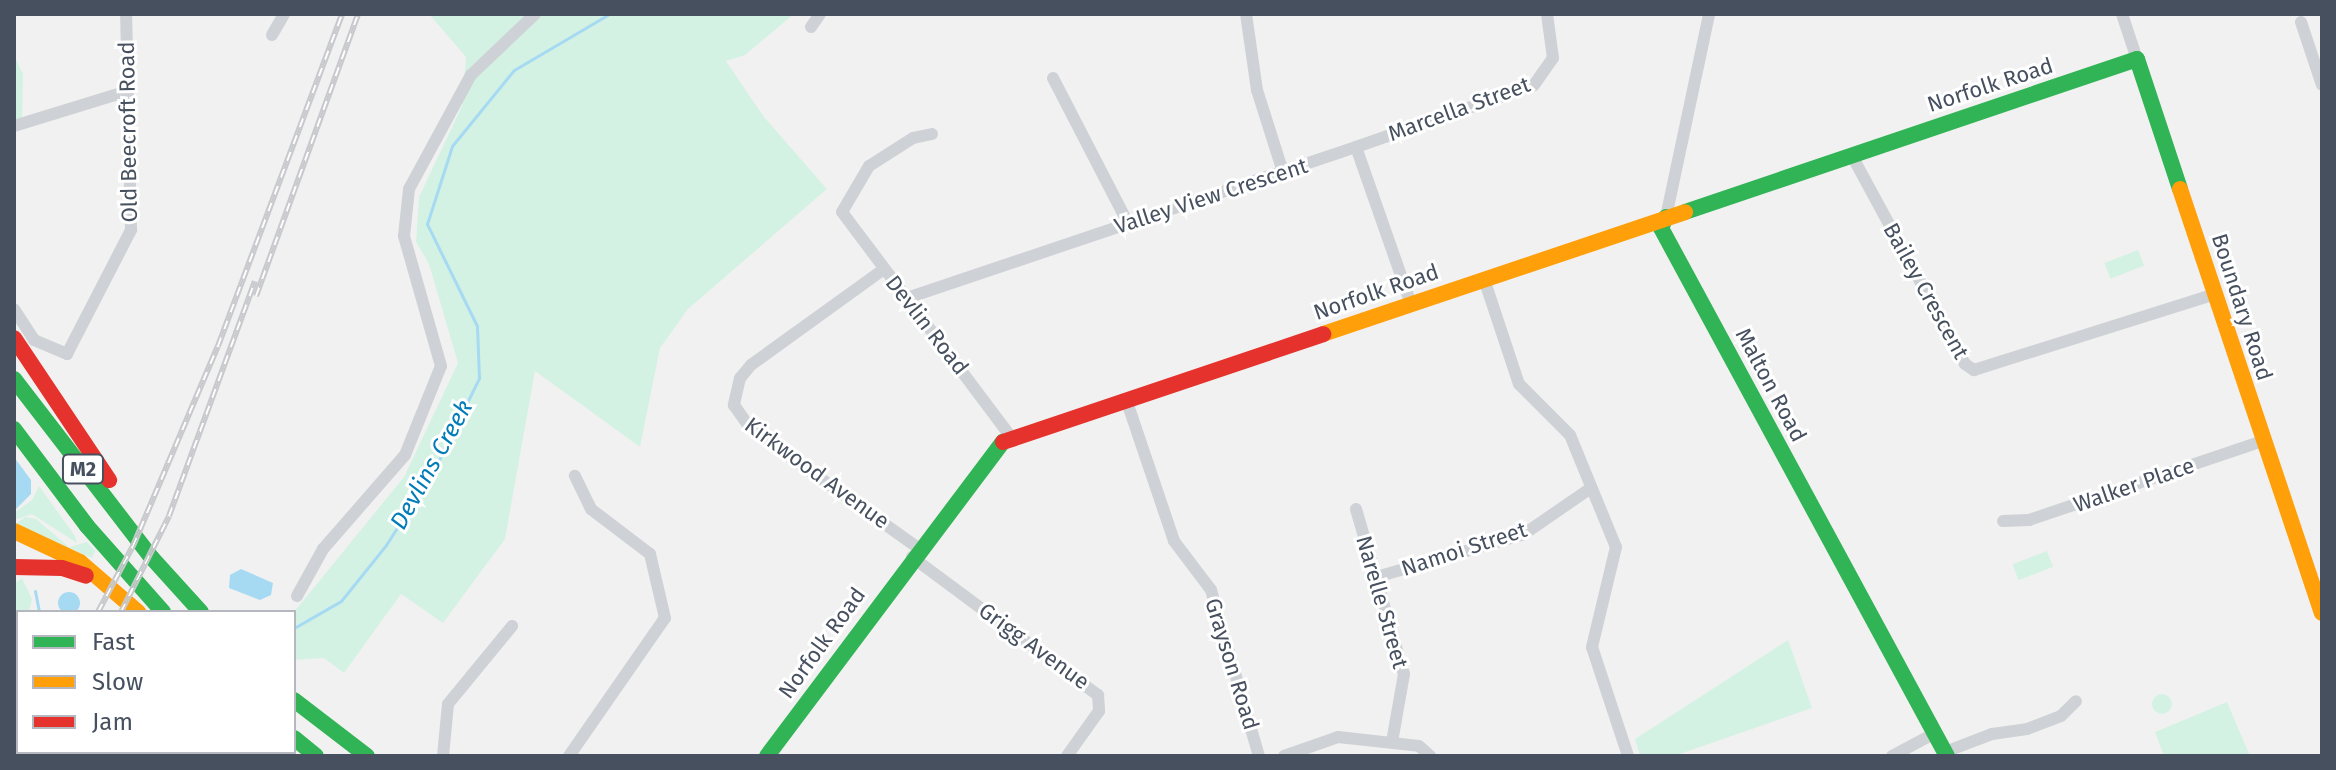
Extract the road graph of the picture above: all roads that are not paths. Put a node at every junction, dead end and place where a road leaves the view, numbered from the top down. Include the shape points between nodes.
1 (126, 14) edge
2 (284, 14) edge
3 (535, 14) edge
4 (820, 14) edge
5 (1246, 14) edge
6 (1547, 14) edge
7 (1709, 14) edge
8 (2122, 14) edge
9 (2301, 22) dead end
10 (811, 27) dead end
11 (272, 35) dead end
12 (2137, 59) junction
13 (1053, 78) dead end
14 (2322, 85) edge
15 (128, 91) junction
16 (14, 126) edge
17 (932, 134) dead end
18 (1356, 147) junction
19 (1851, 154) junction
20 (1283, 172) junction
21 (1666, 217) junction
22 (1128, 223) junction
23 (884, 269) junction
24 (1484, 279) junction
25 (2215, 294) junction
26 (907, 298) junction
27 (1411, 304) junction
28 (14, 309) edge
29 (14, 338) edge
30 (14, 379) edge
31 (1126, 399) junction
32 (14, 429) edge
33 (1011, 437) junction
34 (2263, 441) junction
35 (575, 476) dead end
36 (1591, 488) junction
37 (1356, 509) dead end
38 (2003, 521) dead end
39 (14, 531) edge
40 (915, 552) junction
41 (152, 558) junction
42 (14, 567) edge
43 (2315, 571) edge
44 (1373, 578) junction
45 (119, 593) junction
46 (297, 596) dead end
47 (136, 610) edge
48 (161, 610) edge
49 (199, 610) edge
50 (2322, 613) edge
51 (512, 626) dead end
52 (2076, 701) dead end
53 (296, 702) edge
54 (1935, 733) junction
55 (296, 740) edge
56 (1392, 742) junction
57 (1946, 754) edge
58 (316, 756) edge
59 (367, 756) edge
60 (443, 756) edge
61 (569, 756) edge
62 (767, 756) edge
63 (1067, 756) edge
64 (1259, 756) edge
65 (1284, 756) edge
66 (1430, 756) edge
67 (1628, 756) edge
68 (1892, 756) edge

1 - 15 street, Old Beecroft Road
2 - 11 street
3 - 46 street via 471,75 409,189 404,236 441,366 405,455 323,549
4 - 10 street
5 - 20 street via 1257,90
6 - 18 street, Marcella Street via 1553,58 1534,85
7 - 21 street, Malton Road
8 - 12 street, Boundary Road
9 - 14 street
12 - 19 main road, Norfolk Road
12 - 25 main road, Boundary Road
13 - 22 street
15 - 16 street
15 - 28 street, Old Beecroft Road via 131,230 111,274 67,354 34,340
17 - 23 street, Devlin Road via 913,138 869,166 842,212
18 - 20 street, Valley View Crescent
18 - 27 street
19 - 21 main road, Norfolk Road
19 - 25 street, Bailey Crescent via 1965,364 1974,370 1985,371
20 - 22 street, Valley View Crescent
21 - 24 main road, Norfolk Road
21 - 54 main road, Malton Road via 1661,228
22 - 26 street, Valley View Crescent
23 - 26 street, Devlin Road
23 - 40 street, Kirkwood Avenue via 751,365 740,378 734,405 750,428
24 - 27 main road, Norfolk Road
24 - 36 street via 1519,384 1570,435
25 - 34 main road, Boundary Road
26 - 33 street, Devlin Road
27 - 31 main road, Norfolk Road
29 - 41 main road, M2 via 136,519
30 - 41 main road, M2
31 - 33 main road, Norfolk Road
31 - 64 street, Grayson Road via 1174,541 1211,590
32 - 48 main road, M2 via 87,526
33 - 40 main road, Norfolk Road via 985,456
34 - 38 street, Walker Place via 2029,520
34 - 43 main road, Boundary Road
35 - 61 street via 591,509 650,554 665,618
36 - 44 street, Namoi Street via 1524,534
36 - 67 street via 1616,557 1592,647
37 - 44 street, Narelle Street
39 - 45 main road via 80,562
40 - 62 main road, Norfolk Road
40 - 63 street, Grigg Avenue via 1098,695 1097,714
41 - 49 main road, M2
42 - 45 main road via 62,568
43 - 50 main road, Boundary Road
44 - 56 street, Narelle Street via 1404,674
45 - 47 main road
51 - 60 street via 448,704
52 - 57 street via 2061,716 1992,734
53 - 59 main road
54 - 57 main road, Malton Road
54 - 68 street
55 - 58 main road
56 - 65 street via 1338,737
56 - 66 street via 1419,746

